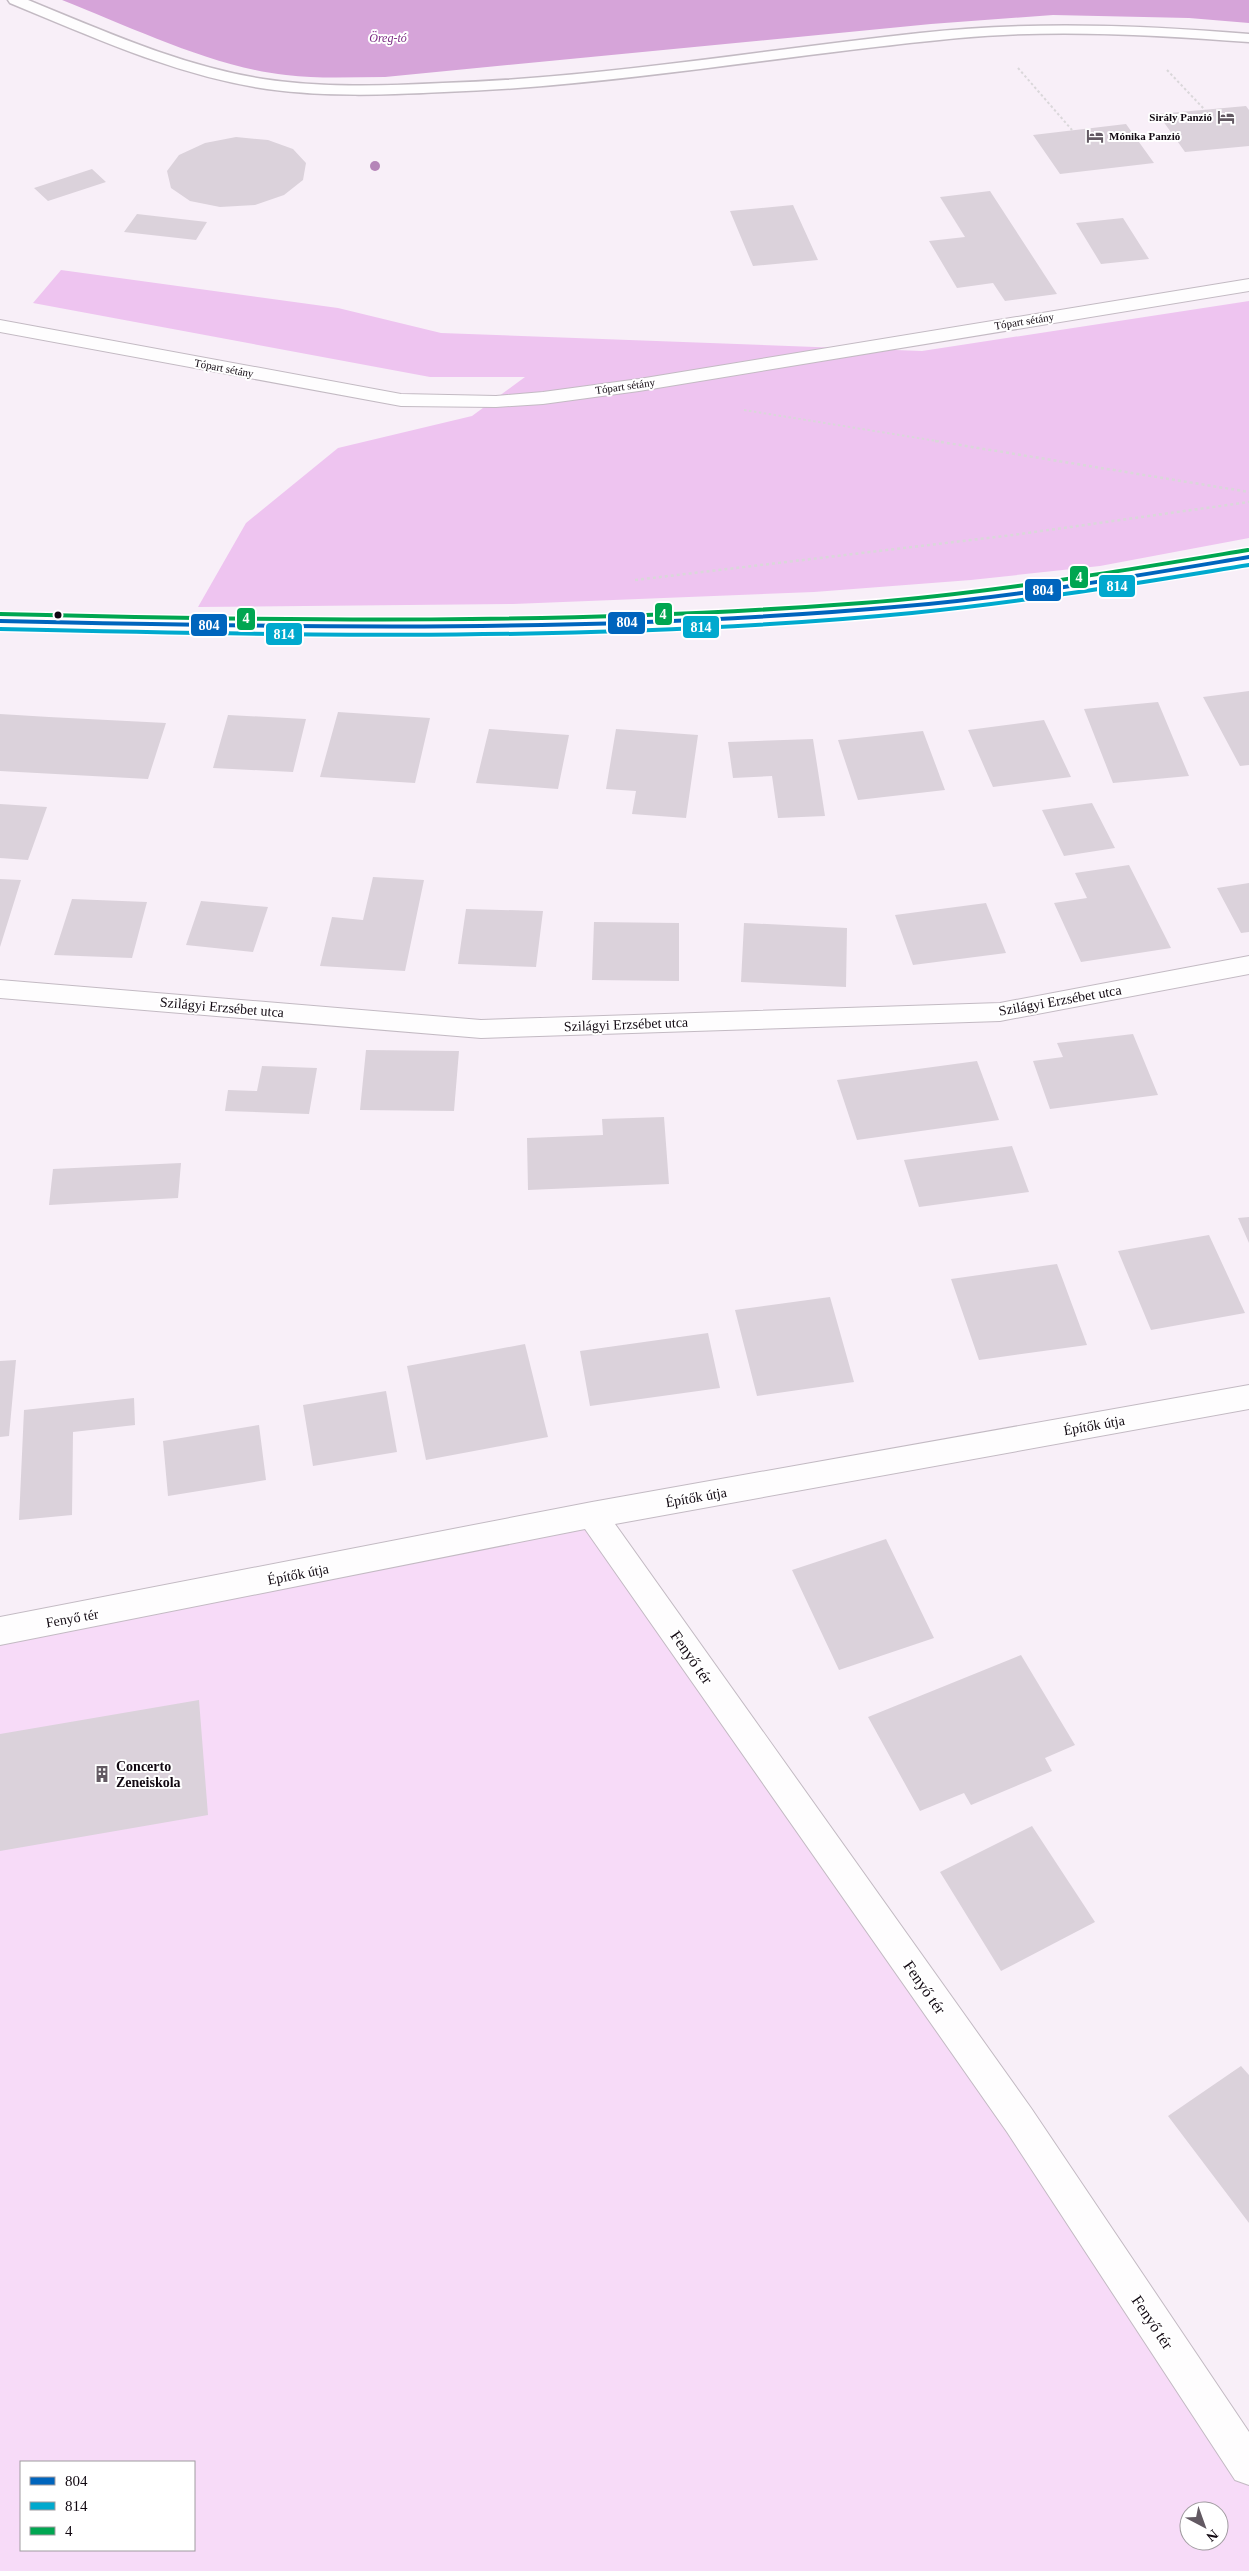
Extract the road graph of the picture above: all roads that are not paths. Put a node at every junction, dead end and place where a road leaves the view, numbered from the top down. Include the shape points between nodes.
1 (15, 0) edge
2 (1249, 38) edge
3 (1249, 285) edge
4 (0, 326) edge
5 (1249, 557) edge
6 (0, 621) edge
7 (1249, 965) edge
8 (0, 989) edge
9 (1249, 1397) edge
10 (592, 1516) junction
11 (144, 1604) joint
12 (0, 1631) edge
13 (1249, 2466) edge

1 - 2 lane via 132,47 224,77 268,85 340,90 542,83 987,31 1127,29
3 - 4 street, Tópart sétány via 613,389 441,404 401,400
5 - 6 street via 995,594 866,609 720,619 350,627
7 - 8 street, Szilágyi Erzsébet utca via 1000,1012 481,1029
9 - 10 street, Építők útja
10 - 11 street, Építők útja
10 - 13 street, Fenyő tér via 1019,2120
11 - 12 street, Fenyő tér

